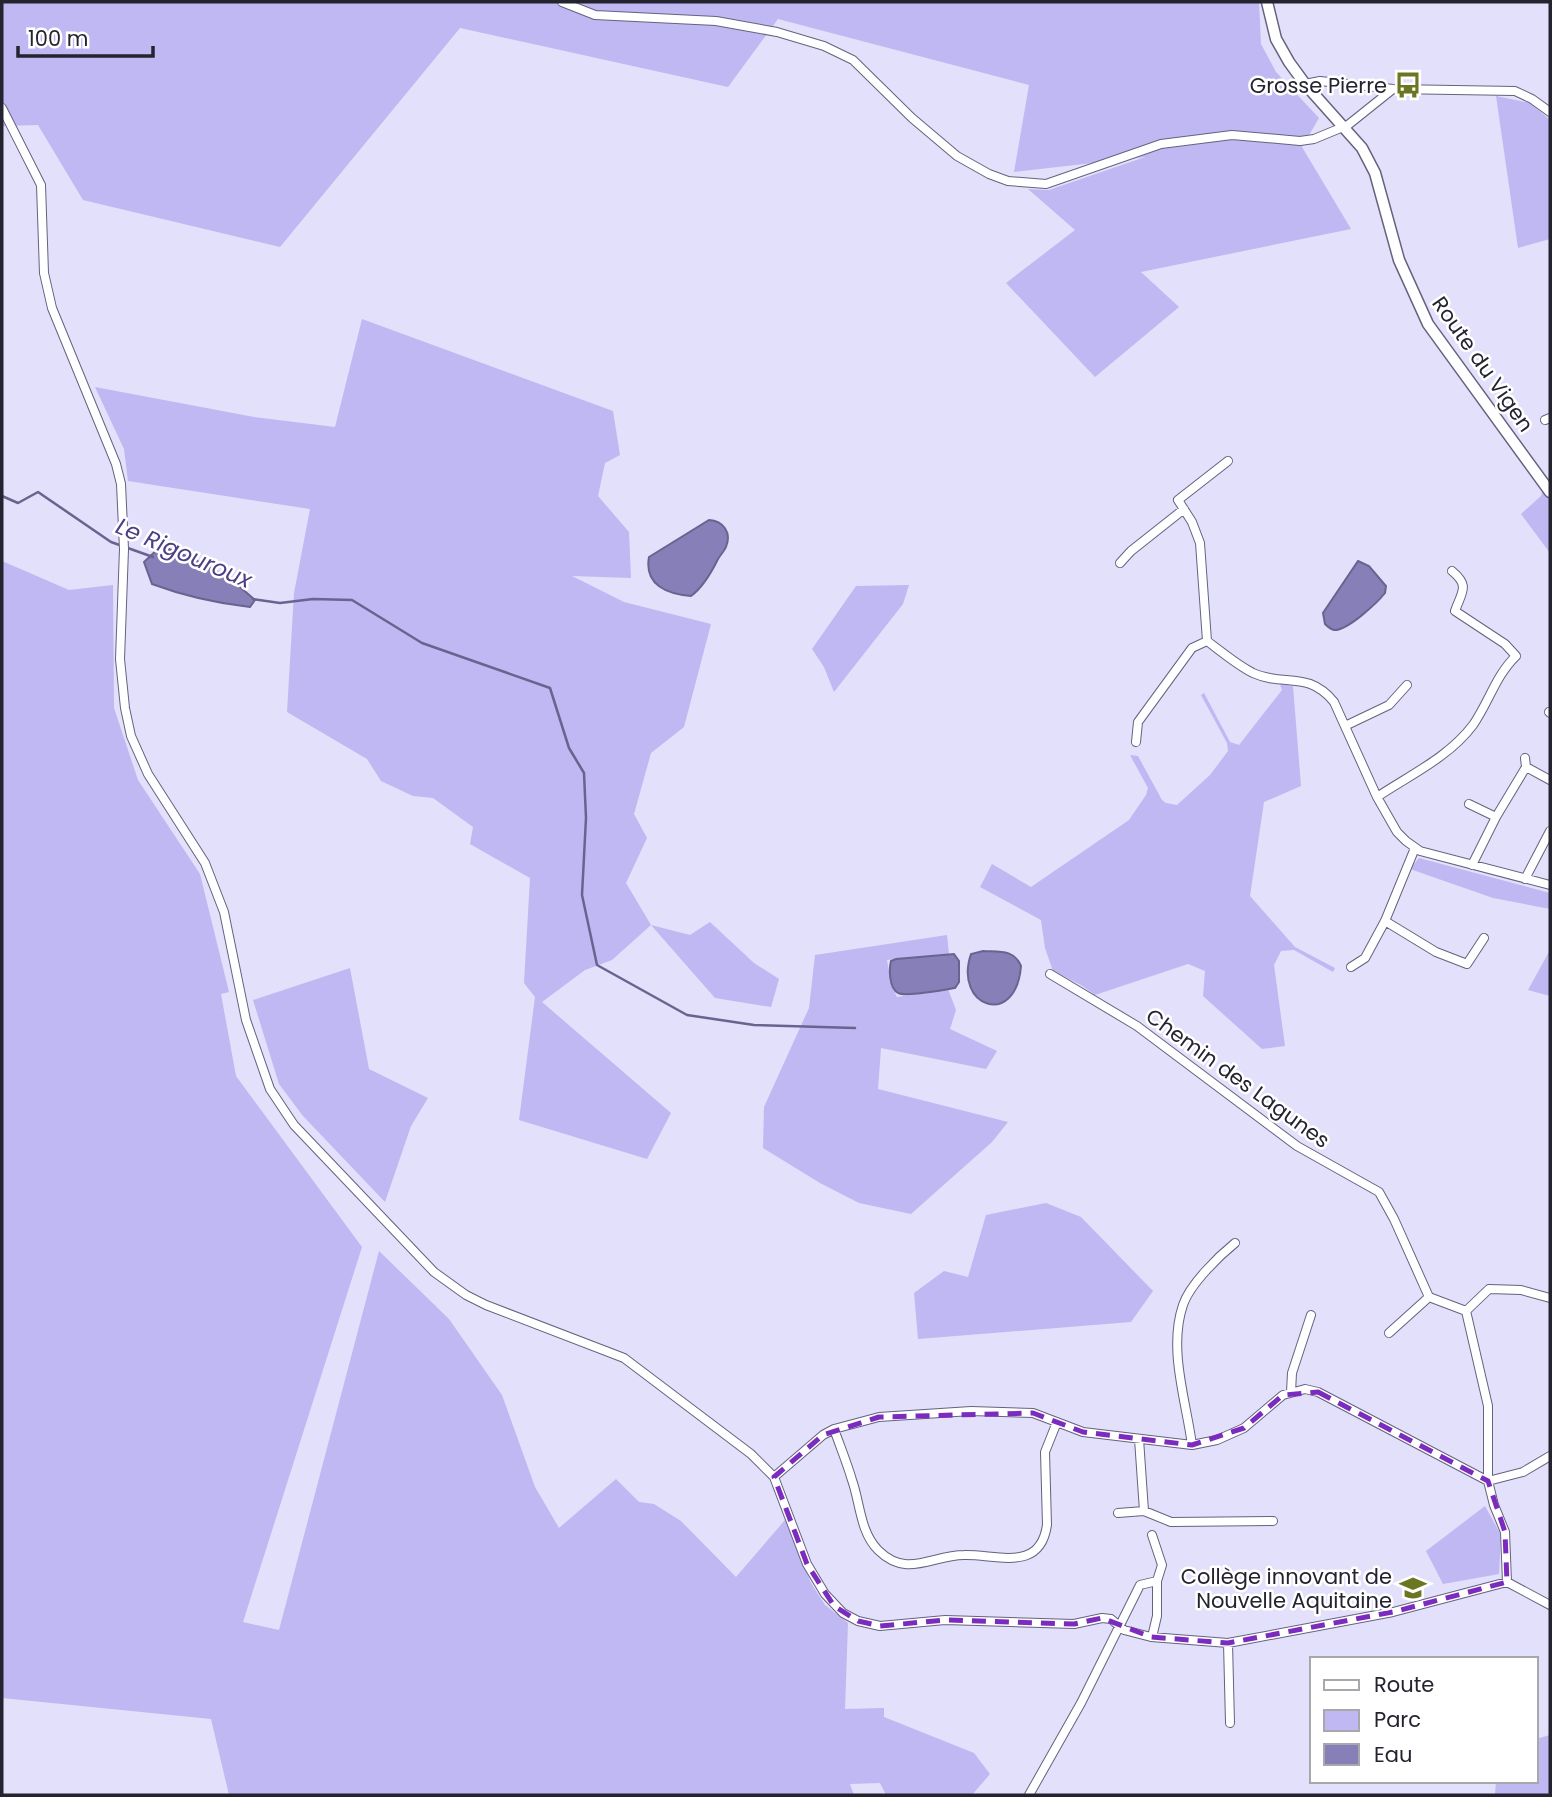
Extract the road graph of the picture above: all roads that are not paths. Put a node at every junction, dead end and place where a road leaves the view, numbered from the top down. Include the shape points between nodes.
1 (562, 2) edge
2 (1266, 2) edge
3 (1305, 84) junction
4 (1393, 89) junction
5 (2, 108) edge
6 (1550, 112) edge
7 (1344, 127) junction
8 (1228, 461) dead end
9 (1550, 492) edge
10 (1184, 509) junction
11 (1120, 564) dead end
12 (1452, 571) dead end
13 (1207, 641) junction
14 (1407, 684) dead end
15 (1345, 726) junction
16 (1136, 742) dead end
17 (1550, 780) edge
18 (1377, 797) junction
19 (1469, 804) dead end
20 (1496, 817) junction
21 (1550, 831) edge
22 (1415, 848) junction
23 (1472, 865) junction
24 (1525, 879) junction
25 (1550, 885) edge
26 (1385, 921) junction
27 (1483, 938) dead end
28 (1351, 967) dead end
29 (1050, 974) dead end
30 (1236, 1242) dead end
31 (1429, 1297) junction
32 (1550, 1298) edge
33 (1466, 1311) junction
34 (1311, 1315) dead end
35 (1389, 1333) dead end
36 (1292, 1392) junction
37 (1057, 1422) junction
38 (834, 1429) junction
39 (1139, 1439) junction
40 (1192, 1445) junction
41 (1550, 1456) edge
42 (774, 1477) junction
43 (1488, 1481) junction
44 (1144, 1511) junction
45 (1118, 1513) dead end
46 (1273, 1521) dead end
47 (1152, 1535) dead end
48 (1157, 1581) junction
49 (1507, 1582) junction
50 (1550, 1605) edge
51 (1121, 1625) junction
52 (1153, 1637) junction
53 (1228, 1643) junction
54 (1230, 1723) dead end
55 (1029, 1795) edge

1 - 7 street via 595,15 716,22 824,46 853,60 957,156 1007,181 1046,184 1161,144 1232,135 1300,141
2 - 3 street, Route du Vigen via 1276,39
3 - 4 street via 1320,81
3 - 7 street, Route du Vigen
4 - 6 street via 1515,91
4 - 7 street
5 - 42 street via 41,185 44,272 52,308 121,484 120,659 131,736 148,774 205,863 224,912 246,1020 270,1089 294,1125 434,1272 486,1305 624,1358 751,1454
7 - 9 street, Route du Vigen via 1376,173 1399,260 1423,314
8 - 10 street via 1178,500
10 - 11 street
10 - 13 street via 1200,542
12 - 18 street via 1464,587 1455,611 1517,656 1505,667 1457,745
13 - 15 street via 1255,674 1296,679 1326,693
13 - 16 street via 1192,648 1138,722
14 - 15 street via 1389,705
15 - 18 street
17 - 20 street via 1525,763
18 - 22 street via 1397,832
19 - 20 street
20 - 23 street
21 - 24 street
22 - 23 street
22 - 26 street
23 - 24 street
24 - 25 street
26 - 27 street via 1436,952 1467,964
26 - 28 street via 1365,958
29 - 31 street, Chemin des Lagunes via 1137,1026 1297,1146 1379,1192
30 - 40 street via 1214,1261 1184,1303 1176,1340
31 - 33 street
31 - 35 street
32 - 33 street via 1521,1290 1489,1289
33 - 43 street via 1488,1406
34 - 36 street via 1292,1373
36 - 40 street via 1244,1428
36 - 43 street via 1318,1392
37 - 38 street via 1033,1413 971,1411 879,1417
37 - 38 street via 1045,1452 1047,1525 1040,1545 1017,1559 960,1555 920,1565 897,1562 878,1551 867,1535
37 - 39 street via 1083,1432
38 - 42 street
39 - 40 street
39 - 44 street
41 - 43 street via 1523,1472
42 - 51 street via 807,1564 825,1594 858,1621 880,1626 945,1620 1074,1625 1102,1618
43 - 49 street via 1505,1532
44 - 45 street
44 - 46 street via 1171,1522
47 - 48 street via 1162,1565
48 - 51 street via 1140,1585
48 - 52 street
49 - 50 street
49 - 53 street via 1393,1612
51 - 52 street
51 - 55 street
52 - 53 street
53 - 54 street

